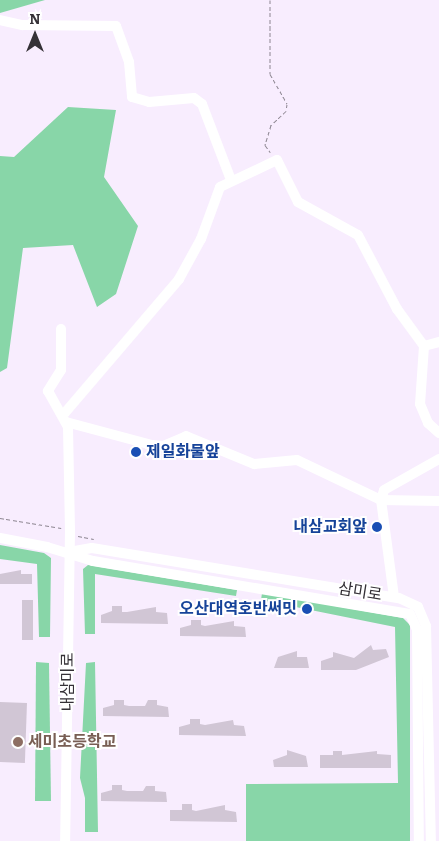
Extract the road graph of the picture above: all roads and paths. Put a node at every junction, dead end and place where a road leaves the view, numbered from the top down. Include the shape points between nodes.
1 (270, 0) edge
2 (0, 20) edge
3 (277, 160) junction
4 (231, 180) junction
5 (61, 329) dead end
6 (439, 342) edge
7 (424, 346) junction
8 (65, 419) junction
9 (439, 434) edge
10 (439, 458) edge
11 (381, 500) junction
12 (439, 501) edge
13 (0, 518) edge
14 (70, 531) junction
15 (0, 538) edge
16 (99, 540) dead end
17 (68, 552) junction
18 (394, 598) junction
19 (65, 841) edge
20 (419, 841) edge
21 (431, 841) edge

1 - 3 path via 270,74 287,104 286,111 272,126 265,145
2 - 4 street via 22,25 116,26 129,62 132,97 148,102 194,98 202,104
3 - 4 street
3 - 7 street via 298,202 358,235 398,309
4 - 8 street via 220,187 201,239 179,279
5 - 8 street via 61,370 48,391
6 - 7 street
7 - 9 street via 420,404 428,423
8 - 11 street via 152,445 163,446 186,436 254,464 298,460
8 - 14 street, 내삼미로
10 - 11 street via 384,490
11 - 12 street
11 - 18 street
13 - 14 path
14 - 16 path
14 - 17 street, 내삼미로
15 - 17 street, 삼미로
17 - 18 street, 삼미로 via 92,548
17 - 19 street, 내삼미로
17 - 20 street, 삼미로 via 93,561 410,614 417,630
18 - 21 street, 삼미로 via 418,607 426,626

